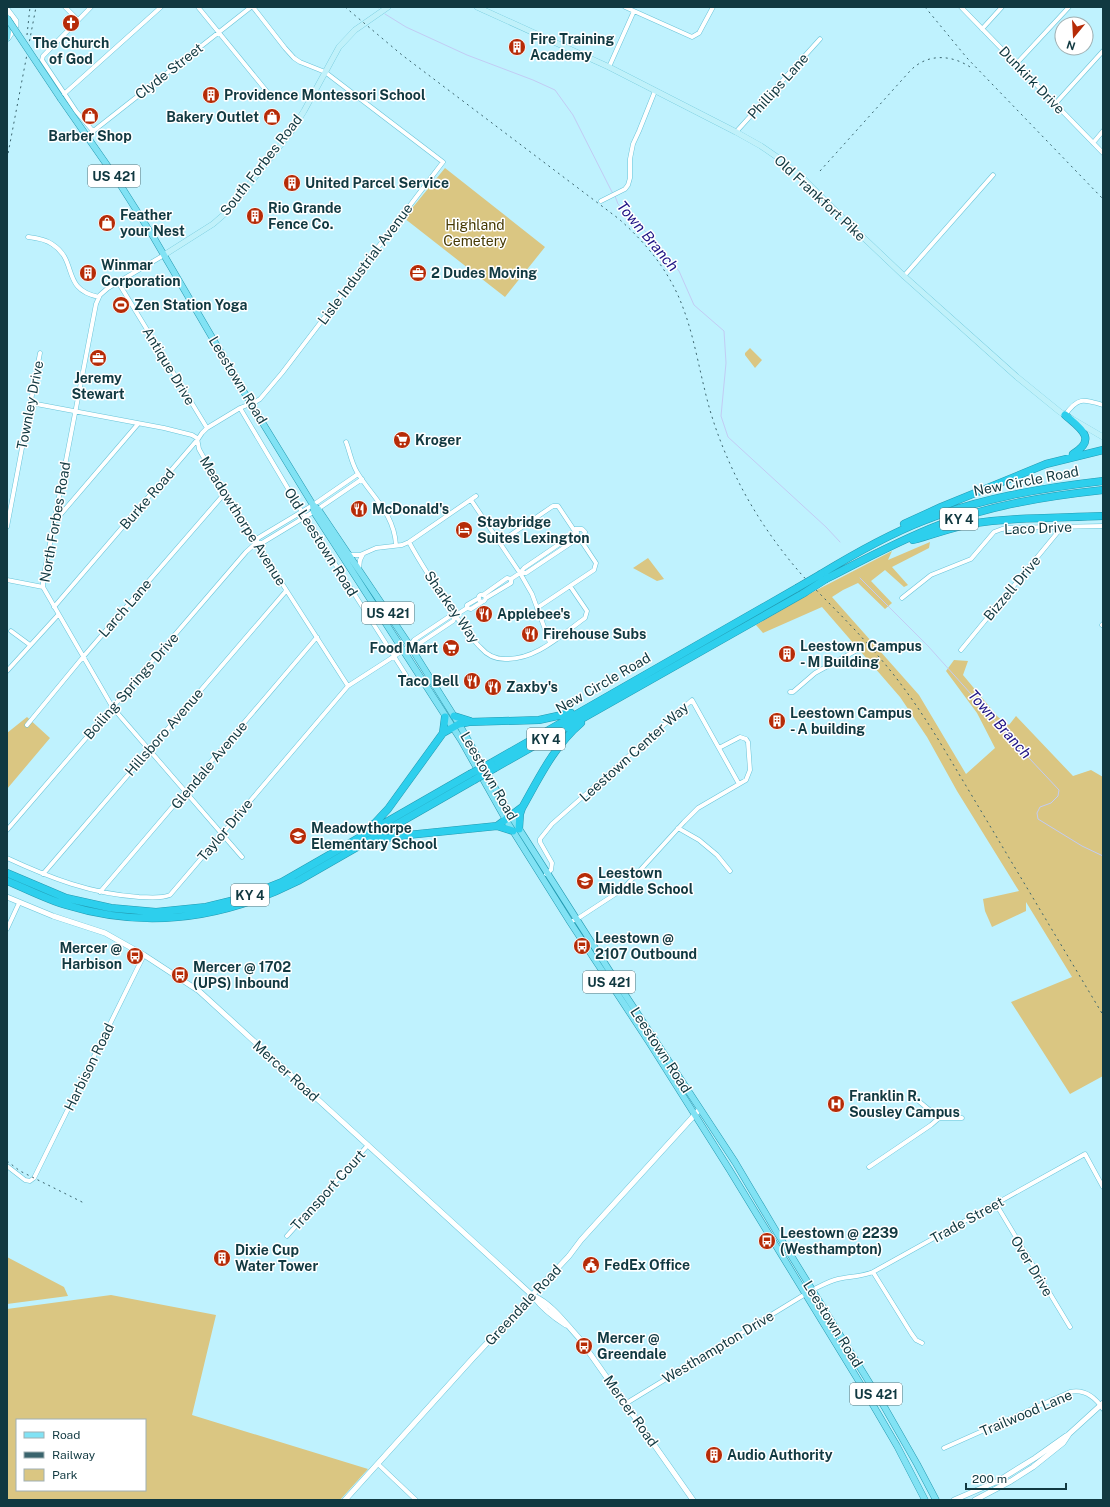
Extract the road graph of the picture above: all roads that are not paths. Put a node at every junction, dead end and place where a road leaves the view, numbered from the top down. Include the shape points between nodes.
1 (65, 7) edge
2 (90, 7) edge
3 (161, 7) edge
4 (198, 7) edge
5 (252, 7) edge
6 (388, 7) edge
7 (477, 7) edge
8 (625, 7) edge
9 (713, 7) edge
10 (961, 7) edge
11 (1002, 7) edge
12 (1069, 7) edge
13 (7, 9) edge
14 (634, 11) junction
15 (7, 18) edge
16 (78, 20) junction
17 (7, 27) edge
18 (982, 29) junction
19 (219, 32) junction
20 (7, 39) edge
21 (820, 39) dead end
22 (1103, 51) edge
23 (1017, 63) junction
24 (609, 67) junction
25 (325, 72) junction
26 (655, 91) junction
27 (269, 94) dead end
28 (63, 96) junction
29 (1055, 104) junction
30 (93, 131) junction
31 (1103, 131) edge
32 (736, 132) junction
33 (87, 136) junction
34 (1092, 143) junction
35 (1103, 153) edge
36 (993, 175) dead end
37 (601, 201) dead end
38 (28, 237) dead end
39 (164, 255) junction
40 (904, 276) junction
41 (118, 282) junction
42 (99, 297) junction
43 (40, 353) dead end
44 (31, 403) junction
45 (251, 404) junction
46 (1103, 405) edge
47 (240, 408) junction
48 (76, 412) junction
49 (1065, 415) junction
50 (138, 424) junction
51 (207, 428) junction
52 (1103, 437) edge
53 (198, 440) junction
54 (346, 442) dead end
55 (1103, 450) edge
56 (1068, 458) junction
57 (358, 474) junction
58 (362, 479) junction
59 (1103, 481) edge
60 (1103, 490) edge
61 (225, 493) junction
62 (476, 496) dead end
63 (471, 500) junction
64 (313, 505) junction
65 (316, 510) junction
66 (302, 512) junction
67 (1103, 516) edge
68 (305, 518) junction
69 (54, 522) junction
70 (1103, 526) edge
71 (7, 527) edge
72 (1062, 527) junction
73 (576, 531) junction
74 (581, 538) junction
75 (883, 539) junction
76 (409, 542) junction
77 (500, 542) junction
78 (897, 542) junction
79 (256, 543) junction
80 (396, 546) junction
81 (346, 552) junction
82 (363, 554) junction
83 (359, 571) junction
84 (520, 573) junction
85 (7, 580) edge
86 (570, 586) junction
87 (43, 587) junction
88 (286, 591) junction
89 (902, 598) dead end
90 (54, 607) junction
91 (537, 608) junction
92 (58, 615) junction
93 (456, 615) junction
94 (11, 631) dead end
95 (317, 637) junction
96 (550, 644) junction
97 (30, 645) junction
98 (410, 646) junction
99 (403, 649) junction
100 (857, 650) dead end
101 (961, 650) dead end
102 (83, 656) junction
103 (393, 656) junction
104 (7, 671) edge
105 (406, 675) dead end
106 (348, 686) junction
107 (790, 692) dead end
108 (113, 708) junction
109 (585, 708) junction
110 (597, 710) junction
111 (454, 716) junction
112 (445, 717) junction
113 (474, 722) junction
114 (459, 724) junction
115 (26, 725) dead end
116 (452, 728) junction
117 (443, 733) junction
118 (719, 748) junction
119 (149, 749) junction
120 (493, 766) junction
121 (738, 784) junction
122 (186, 792) junction
123 (522, 808) junction
124 (509, 818) junction
125 (497, 826) junction
126 (678, 828) junction
127 (7, 830) edge
128 (516, 830) junction
129 (222, 834) junction
130 (242, 856) dead end
131 (336, 856) junction
132 (7, 858) edge
133 (730, 871) dead end
134 (7, 873) edge
135 (43, 874) junction
136 (545, 875) junction
137 (7, 881) edge
138 (100, 892) junction
139 (7, 897) edge
140 (19, 903) junction
141 (577, 919) junction
142 (570, 922) junction
143 (7, 928) edge
144 (144, 955) junction
145 (651, 1040) junction
146 (915, 1098) dead end
147 (700, 1109) junction
148 (695, 1116) junction
149 (939, 1118) junction
150 (962, 1118) dead end
151 (368, 1145) junction
152 (7, 1166) edge
153 (868, 1167) dead end
154 (1103, 1187) edge
155 (996, 1204) junction
156 (287, 1236) dead end
157 (873, 1272) junction
158 (812, 1290) junction
159 (806, 1294) junction
160 (533, 1296) junction
161 (1070, 1327) dead end
162 (922, 1343) dead end
163 (625, 1404) junction
164 (1102, 1406) edge
165 (1069, 1434) junction
166 (944, 1448) dead end
167 (378, 1464) junction
168 (345, 1500) edge
169 (416, 1500) edge
170 (693, 1500) edge
171 (925, 1500) edge
172 (936, 1500) edge
173 (954, 1500) edge
174 (975, 1500) edge

1 - 16 street
2 - 16 street
3 - 28 street
4 - 19 street
5 - 19 street, Clyde Street
5 - 25 street via 294,58
6 - 25 main road, South Forbes Road via 349,35
7 - 24 main road, Old Frankfort Pike
8 - 14 street
9 - 14 street via 699,33 692,37
10 - 18 street, Dunkirk Drive
11 - 18 street
12 - 23 street
13 - 20 street via 16,21 16,26
14 - 24 street
15 - 28 main road, US 421, bridge
16 - 28 street via 42,60
17 - 20 main road
18 - 23 street, Dunkirk Drive
19 - 27 street
19 - 30 street, Clyde Street
21 - 32 street, Phillips Lane
22 - 29 street
23 - 29 street, Dunkirk Drive
24 - 26 main road, Old Frankfort Pike
25 - 39 main road, South Forbes Road via 291,132 228,211 213,224
25 - 45 street, Lisle Industrial Avenue via 443,162 282,373 263,395
26 - 32 main road, Old Frankfort Pike
26 - 37 street via 633,144 628,185
28 - 30 street
28 - 33 main road, US 421
29 - 34 street, Dunkirk Drive
30 - 33 street, Clyde Street
31 - 34 street
32 - 40 main road, Old Frankfort Pike via 795,170
33 - 39 main road, US 421
34 - 35 street, Dunkirk Drive
36 - 40 street
38 - 42 street via 44,240 57,248 66,259 76,285 87,294
39 - 41 street
39 - 45 main road, Leestown Road / US 421
40 - 49 main road, Old Frankfort Pike via 1017,377
41 - 42 street
41 - 51 street, Antique Drive
42 - 48 street, North Forbes Road
43 - 44 street, Townley Drive
44 - 48 street, Meadowthorpe Avenue
44 - 71 street, Townley Drive
45 - 47 street, Burke Road
45 - 64 main road, Leestown Road / US 421
46 - 49 street via 1081,401 1073,405
47 - 51 street, Burke Road
47 - 66 street, Old Leestown Road
48 - 50 street, Meadowthorpe Avenue
48 - 69 street, North Forbes Road
49 - 52 main road, Old Frankfort Pike
49 - 56 highway via 1083,431 1086,438 1083,448
50 - 53 street, Meadowthorpe Avenue via 192,435
50 - 69 street
51 - 53 street, Burke Road
53 - 61 street, Meadowthorpe Avenue via 201,453
53 - 90 street, Burke Road
54 - 57 street
55 - 56 highway
56 - 75 highway via 1046,464 941,507 895,528
57 - 58 street
57 - 64 street, Boiling Springs Drive
58 - 65 street, Boiling Springs Drive
58 - 80 street via 388,514 394,529
59 - 75 highway, New Circle Road / KY 4 via 993,499 925,520
60 - 78 highway, New Circle Road / KY 4 via 992,509 948,522
61 - 79 street, Meadowthorpe Avenue
61 - 102 street, Larch Lane
62 - 63 street
63 - 76 street
63 - 77 street
64 - 65 main road, Leestown Road / US 421
64 - 66 street, Boiling Springs Drive
65 - 68 street, Boiling Springs Drive
65 - 81 main road, Leestown Road / US 421
65 - 99 main road, Leestown Road / US 421
66 - 68 street, Old Leestown Road
66 - 79 street, Boiling Springs Drive via 260,537
67 - 78 highway via 992,521
68 - 79 street, Boiling Springs Drive via 262,543
68 - 103 street, Old Leestown Road
69 - 87 street, North Forbes Road
70 - 72 street, Laco Drive
72 - 89 street, Laco Drive via 997,530 971,559 931,575
72 - 101 street, Bizzell Drive
73 - 74 street via 582,529 585,532
73 - 77 street via 560,507 553,506
73 - 84 street
74 - 84 street via 526,573
74 - 86 street via 596,566
75 - 109 highway, New Circle Road / KY 4, bridge
76 - 80 street
76 - 93 street, Sharkey Way
77 - 84 street
78 - 110 highway, New Circle Road / KY 4, bridge via 826,579
79 - 88 street, Meadowthorpe Avenue
79 - 108 street, Boiling Springs Drive
80 - 82 street via 376,548
81 - 82 street via 356,556
81 - 83 main road, Leestown Road / US 421
82 - 83 street via 358,565
83 - 98 main road, Leestown Road / US 421
84 - 91 street
84 - 93 street, Taylor Drive via 511,579 511,583 485,597 485,600 467,605 467,608
85 - 87 street
86 - 91 street
86 - 96 street, Sharkey Way via 587,611 587,615
87 - 90 street, North Forbes Road
88 - 95 street, Meadowthorpe Avenue
88 - 119 street, Hillsboro Avenue
90 - 92 street, North Forbes Road
91 - 96 street
92 - 97 street
92 - 102 street, North Forbes Road
93 - 96 street, Sharkey Way via 480,648 492,657 518,658 539,651
93 - 98 street, Taylor Drive via 450,616 414,640
94 - 97 street
95 - 106 street, Meadowthorpe Avenue
95 - 122 street, Glendale Avenue
97 - 104 street
98 - 99 street, Taylor Drive
98 - 111 main road, Leestown Road / US 421
99 - 103 street, Taylor Drive
99 - 112 main road, Leestown Road / US 421
100 - 107 street via 815,673
102 - 108 street, North Forbes Road
102 - 115 street, Larch Lane
103 - 105 street, Old Leestown Road
103 - 106 street, Taylor Drive
106 - 129 street, Taylor Drive
108 - 119 street, North Forbes Road
108 - 127 street, Boiling Springs Drive
109 - 113 highway via 539,720
109 - 120 highway, New Circle Road / KY 4
110 - 120 highway, New Circle Road / KY 4
110 - 123 highway via 563,740
111 - 113 highway
111 - 114 main road, Leestown Road / US 421
112 - 116 main road, Leestown Road / US 421
112 - 117 highway
113 - 114 highway
114 - 116 highway
114 - 124 main road, Leestown Road / US 421
116 - 117 highway
116 - 124 main road, Leestown Road / US 421
117 - 131 highway via 383,814
118 - 121 street, Leestown Center Way
118 - 121 street via 740,736 748,742 750,770 746,780
118 - 136 street, Leestown Center Way via 692,700 545,832 540,842 552,864 551,870
119 - 122 street, North Forbes Road
119 - 135 street, Hillsboro Avenue
120 - 131 highway, New Circle Road / KY 4, bridge
121 - 126 street via 698,808
122 - 129 street, North Forbes Road
122 - 138 street, Glendale Avenue
123 - 124 highway
123 - 128 highway
124 - 125 highway
124 - 128 main road, Leestown Road / US 421
125 - 128 highway
125 - 131 highway via 390,837
126 - 133 street via 699,840 717,855
126 - 141 street via 623,889
128 - 136 main road, Leestown Road / US 421
129 - 130 street, North Forbes Road
129 - 138 street, Taylor Drive via 170,895 149,897
131 - 134 highway, New Circle Road / KY 4 via 240,899 172,911 134,911 97,906 66,898
131 - 137 highway, New Circle Road / KY 4 via 298,882 260,898 223,910 179,917 139,918 102,914 50,899
132 - 135 street, Taylor Drive
135 - 138 street, Taylor Drive
136 - 141 main road, Leestown Road / US 421
136 - 142 main road, Leestown Road / US 421
139 - 140 street, Mercer Road
140 - 143 street
140 - 144 street, Mercer Road via 106,933
141 - 142 street
141 - 145 main road, Leestown Road / US 421
142 - 145 main road, Leestown Road / US 421
144 - 151 street, Mercer Road via 199,991
144 - 152 street, Harbison Road via 34,1178 30,1181 25,1180
145 - 147 main road, Leestown Road
145 - 148 main road, Leestown Road
146 - 149 street
147 - 148 street, Greendale Road
147 - 158 main road, Leestown Road / US 421
148 - 159 main road, Leestown Road / US 421
148 - 160 street, Greendale Road
149 - 150 street
149 - 153 street via 931,1126
151 - 156 street, Transport Court
151 - 160 street, Mercer Road
154 - 155 street, Trade Street via 1085,1154
155 - 157 street, Trade Street
155 - 161 street, Over Drive
157 - 158 street, Trade Street via 858,1277 837,1279
157 - 162 street via 911,1333
158 - 159 street, Westhampton Drive
158 - 172 main road, Leestown Road / US 421 via 918,1464
159 - 163 street, Westhampton Drive
159 - 171 main road, Leestown Road / US 421 via 866,1393
160 - 163 street, Mercer Road via 542,1300 559,1315 585,1345
160 - 167 street, Greendale Road via 473,1358
163 - 170 street, Mercer Road
164 - 165 street
164 - 166 street, Trailwood Lane via 1086,1393 1070,1392
165 - 173 street via 1006,1476
165 - 174 street via 1063,1443 1033,1467
167 - 168 street, Greendale Road
167 - 169 street

